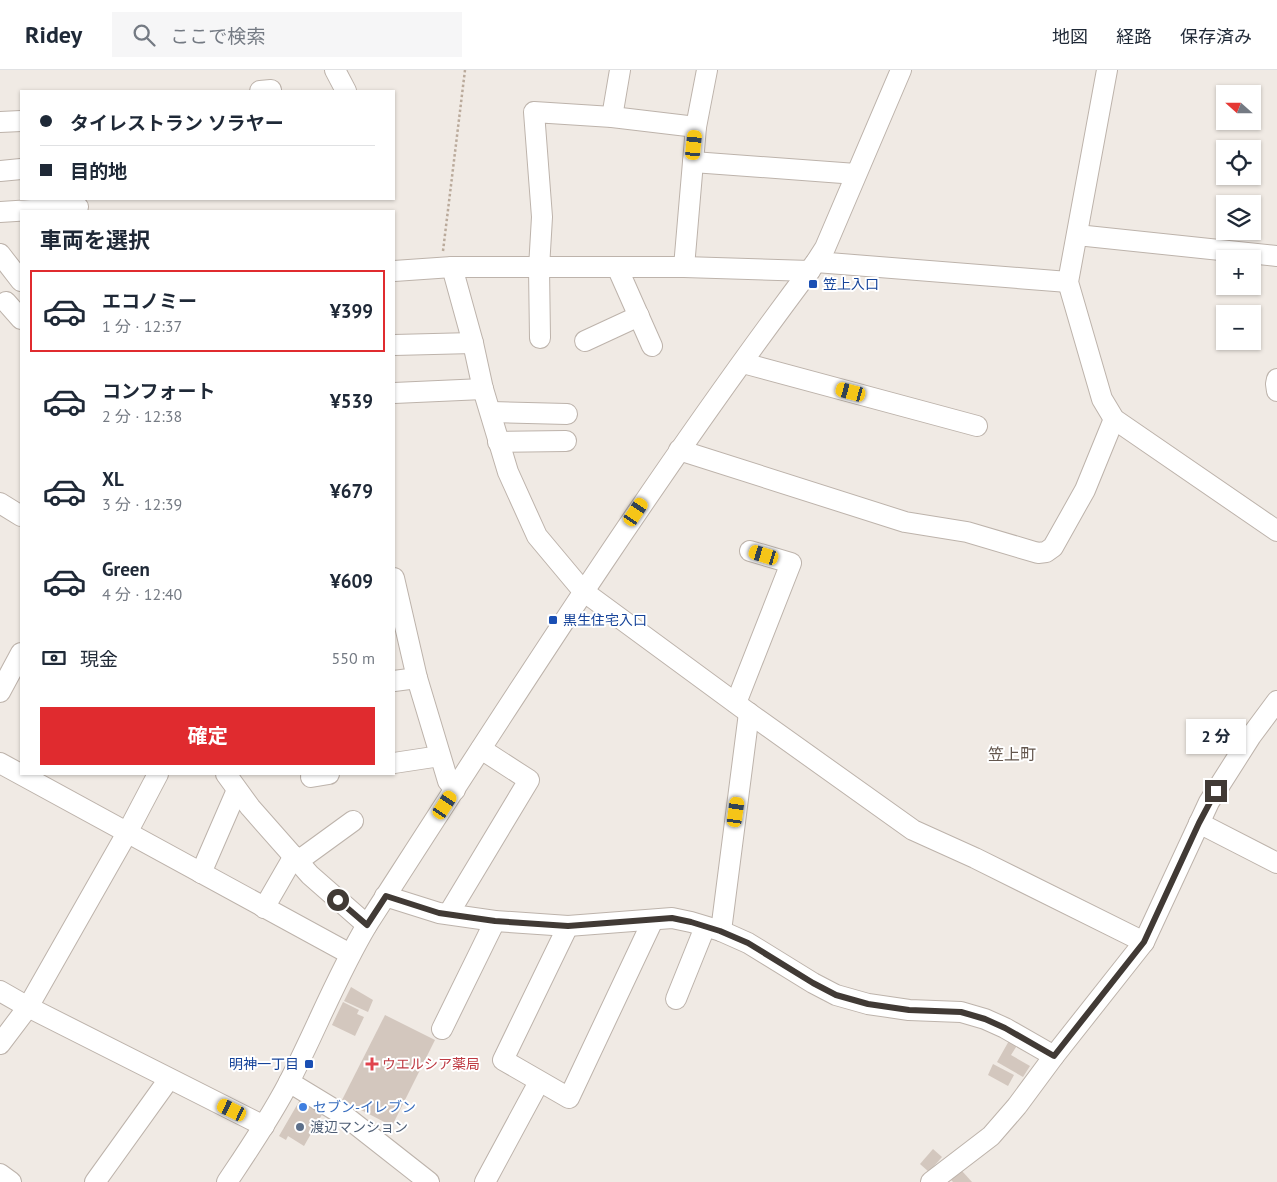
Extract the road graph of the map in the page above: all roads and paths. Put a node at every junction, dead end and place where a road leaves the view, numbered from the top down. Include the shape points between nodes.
1 (335, 70) edge
2 (466, 70) edge
3 (620, 70) edge
4 (707, 70) edge
5 (901, 70) edge
6 (1107, 70) edge
7 (345, 90) edge
8 (612, 117) junction
9 (20, 121) edge
10 (0, 122) edge
11 (696, 127) junction
12 (692, 162) junction
13 (20, 170) edge
14 (0, 171) edge
15 (856, 174) junction
16 (78, 207) dead end
17 (31, 210) edge
18 (20, 211) edge
19 (0, 212) edge
20 (1077, 235) junction
21 (0, 254) edge
22 (1277, 256) edge
23 (813, 266) junction
24 (447, 267) junction
25 (617, 267) junction
26 (684, 267) junction
27 (539, 268) junction
28 (395, 271) edge
29 (20, 280) edge
30 (1068, 282) junction
31 (9, 301) edge
32 (639, 316) junction
33 (20, 318) edge
34 (540, 338) dead end
35 (585, 341) dead end
36 (473, 343) junction
37 (395, 345) edge
38 (652, 346) dead end
39 (742, 363) junction
40 (1277, 379) edge
41 (483, 389) junction
42 (1277, 391) edge
43 (395, 393) edge
44 (491, 412) junction
45 (567, 414) dead end
46 (1114, 419) junction
47 (977, 426) dead end
48 (498, 442) junction
49 (566, 442) dead end
50 (679, 450) junction
51 (0, 504) edge
52 (20, 515) edge
53 (1276, 527) edge
54 (750, 551) dead end
55 (395, 587) edge
56 (583, 591) junction
57 (20, 655) edge
58 (417, 678) junction
59 (395, 682) edge
60 (0, 692) edge
61 (1277, 701) edge
62 (743, 708) junction
63 (480, 749) junction
64 (440, 756) junction
65 (0, 763) edge
66 (395, 763) edge
67 (20, 774) edge
68 (22, 775) edge
69 (157, 775) edge
70 (227, 775) edge
71 (237, 790) junction
72 (455, 790) junction
73 (353, 821) dead end
74 (1199, 823) junction
75 (127, 833) junction
76 (296, 859) junction
77 (1277, 863) edge
78 (200, 873) junction
79 (386, 896) junction
80 (264, 908) junction
81 (449, 913) junction
82 (653, 920) junction
83 (495, 921) junction
84 (367, 925) junction
85 (568, 926) junction
86 (713, 929) junction
87 (1144, 942) junction
88 (350, 954) junction
89 (0, 991) edge
90 (676, 999) dead end
91 (28, 1007) junction
92 (442, 1029) dead end
93 (0, 1044) edge
94 (1054, 1056) junction
95 (169, 1079) junction
96 (289, 1082) junction
97 (539, 1082) junction
98 (264, 1126) junction
99 (0, 1174) edge
100 (11, 1182) edge
101 (95, 1182) edge
102 (227, 1182) edge
103 (429, 1182) edge
104 (485, 1182) edge
105 (931, 1182) edge

1 - 7 street
2 - 24 path
3 - 8 street
4 - 11 street
5 - 15 street
6 - 20 street
8 - 11 street
8 - 27 street via 534,112 542,218
9 - 10 street
11 - 12 street
12 - 15 street
12 - 26 street
13 - 14 street
15 - 23 street
16 - 17 street
18 - 19 street
20 - 22 street
20 - 30 street
21 - 29 street
23 - 26 street
23 - 30 street
23 - 39 street
24 - 27 street
24 - 28 street
24 - 36 street
25 - 26 street
25 - 27 street
25 - 32 street
27 - 34 street
30 - 46 street via 1102,399
31 - 33 street
32 - 35 street
32 - 38 street
36 - 37 street
36 - 41 street
39 - 47 street
39 - 50 street
40 - 42 street
41 - 43 street
41 - 44 street
44 - 45 street
44 - 48 street
46 - 50 street via 1085,490 1052,547 1038,553 967,532 905,522
46 - 53 street
48 - 49 street
48 - 56 street via 537,536
50 - 56 street
51 - 52 street
54 - 62 street via 791,563
55 - 58 street
56 - 62 street
56 - 63 street
57 - 60 street
58 - 59 street
58 - 64 street
61 - 74 street via 1251,736
62 - 86 street
62 - 87 street via 912,830
63 - 72 street
63 - 81 street via 529,780
64 - 66 street
64 - 72 street via 448,781
65 - 67 street
68 - 75 street
69 - 75 street
70 - 71 street
71 - 76 street
71 - 78 street
72 - 79 street
73 - 76 street
74 - 77 street
74 - 87 street
75 - 78 street
75 - 91 street
76 - 80 street
76 - 84 street
78 - 80 street
79 - 81 street via 439,913
79 - 84 street
80 - 88 street
81 - 83 street
82 - 85 street
82 - 86 street via 672,918
82 - 97 street via 569,1098
83 - 85 street
83 - 92 street
84 - 88 street
85 - 97 street via 503,1060
86 - 90 street
86 - 94 street via 748,943 836,995 909,1010 961,1012 1005,1028
87 - 94 street
88 - 96 street
89 - 91 street
91 - 93 street
91 - 95 street
94 - 105 street via 991,1136
95 - 98 street
95 - 101 street
96 - 98 street
96 - 103 street via 346,1116
97 - 104 street
98 - 102 street
99 - 100 street

